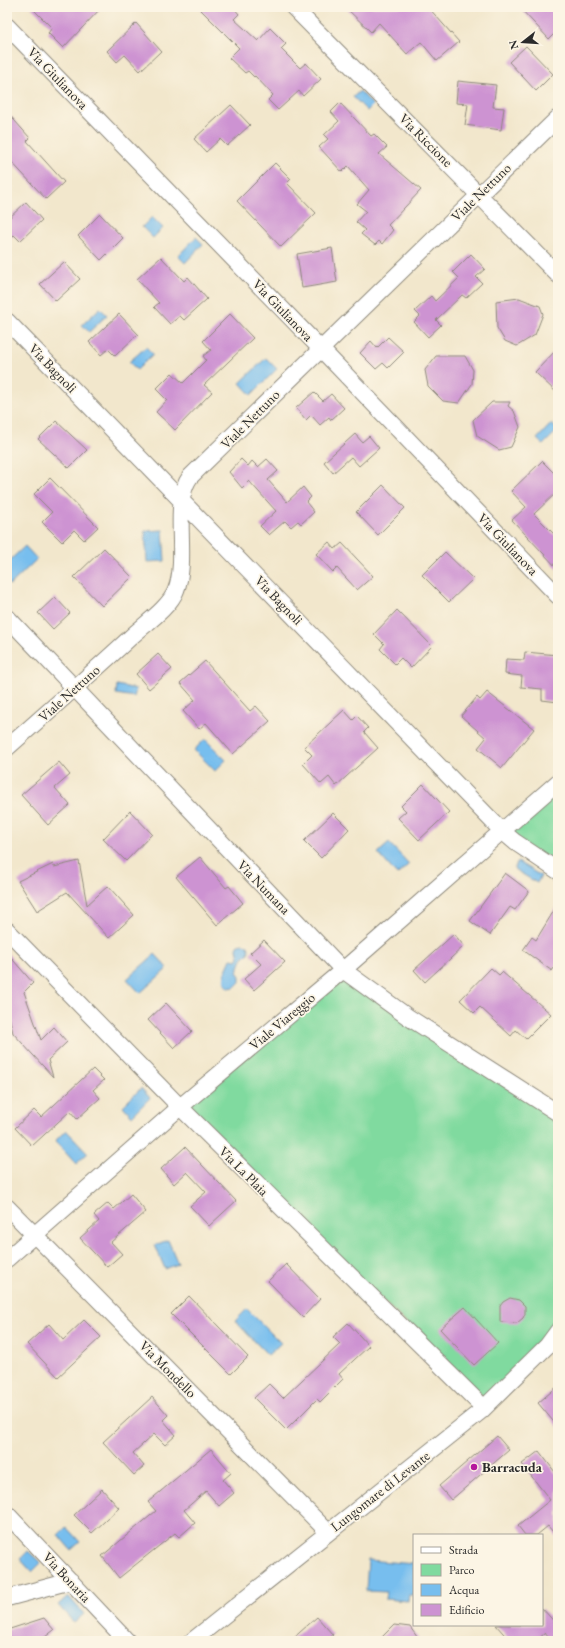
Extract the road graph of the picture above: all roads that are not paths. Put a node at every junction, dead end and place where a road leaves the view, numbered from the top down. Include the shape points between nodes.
1 (293, 7) edge
2 (7, 26) edge
3 (558, 118) edge
4 (479, 194) junction
5 (558, 275) edge
6 (7, 321) edge
7 (321, 349) junction
8 (182, 500) junction
9 (558, 596) edge
10 (7, 617) edge
11 (74, 688) junction
12 (7, 748) edge
13 (558, 782) edge
14 (502, 831) junction
15 (558, 871) edge
16 (7, 930) edge
17 (343, 970) junction
18 (180, 1107) junction
19 (558, 1113) edge
20 (7, 1206) edge
21 (35, 1235) junction
22 (7, 1259) edge
23 (558, 1331) edge
24 (484, 1408) junction
25 (7, 1514) edge
26 (328, 1532) junction
27 (71, 1581) junction
28 (7, 1598) edge
29 (127, 1641) edge
30 (192, 1641) edge

1 - 4 street, Via Riccione
2 - 7 street, Via Giulianova
3 - 4 street, Viale Nettuno
4 - 5 street, Via Riccione
4 - 7 street, Viale Nettuno
6 - 8 street, Via Bagnoli
7 - 8 street, Viale Nettuno via 190,477
7 - 9 street, Via Giulianova
8 - 11 street, Viale Nettuno via 180,572 174,596
8 - 14 street, Via Bagnoli
10 - 11 street, Via Numana
11 - 12 street, Viale Nettuno
11 - 17 street, Via Numana
13 - 14 street, Viale Viareggio
14 - 15 street, Via Bagnoli
14 - 17 street, Viale Viareggio
16 - 18 street, Via La Plaia
17 - 18 street, Viale Viareggio
17 - 19 street, Via Numana via 408,1017
18 - 21 street, Viale Viareggio
18 - 24 street, Via La Plaia
20 - 21 street, Via Mondello
21 - 22 street, Viale Viareggio
21 - 26 street, Via Mondello
23 - 24 street, Lungomare di Levante via 547,1346
24 - 26 street, Lungomare di Levante
25 - 27 street, Via Bonaria
26 - 30 street, Lungomare di Levante
27 - 28 street
27 - 29 street, Via Bonaria

